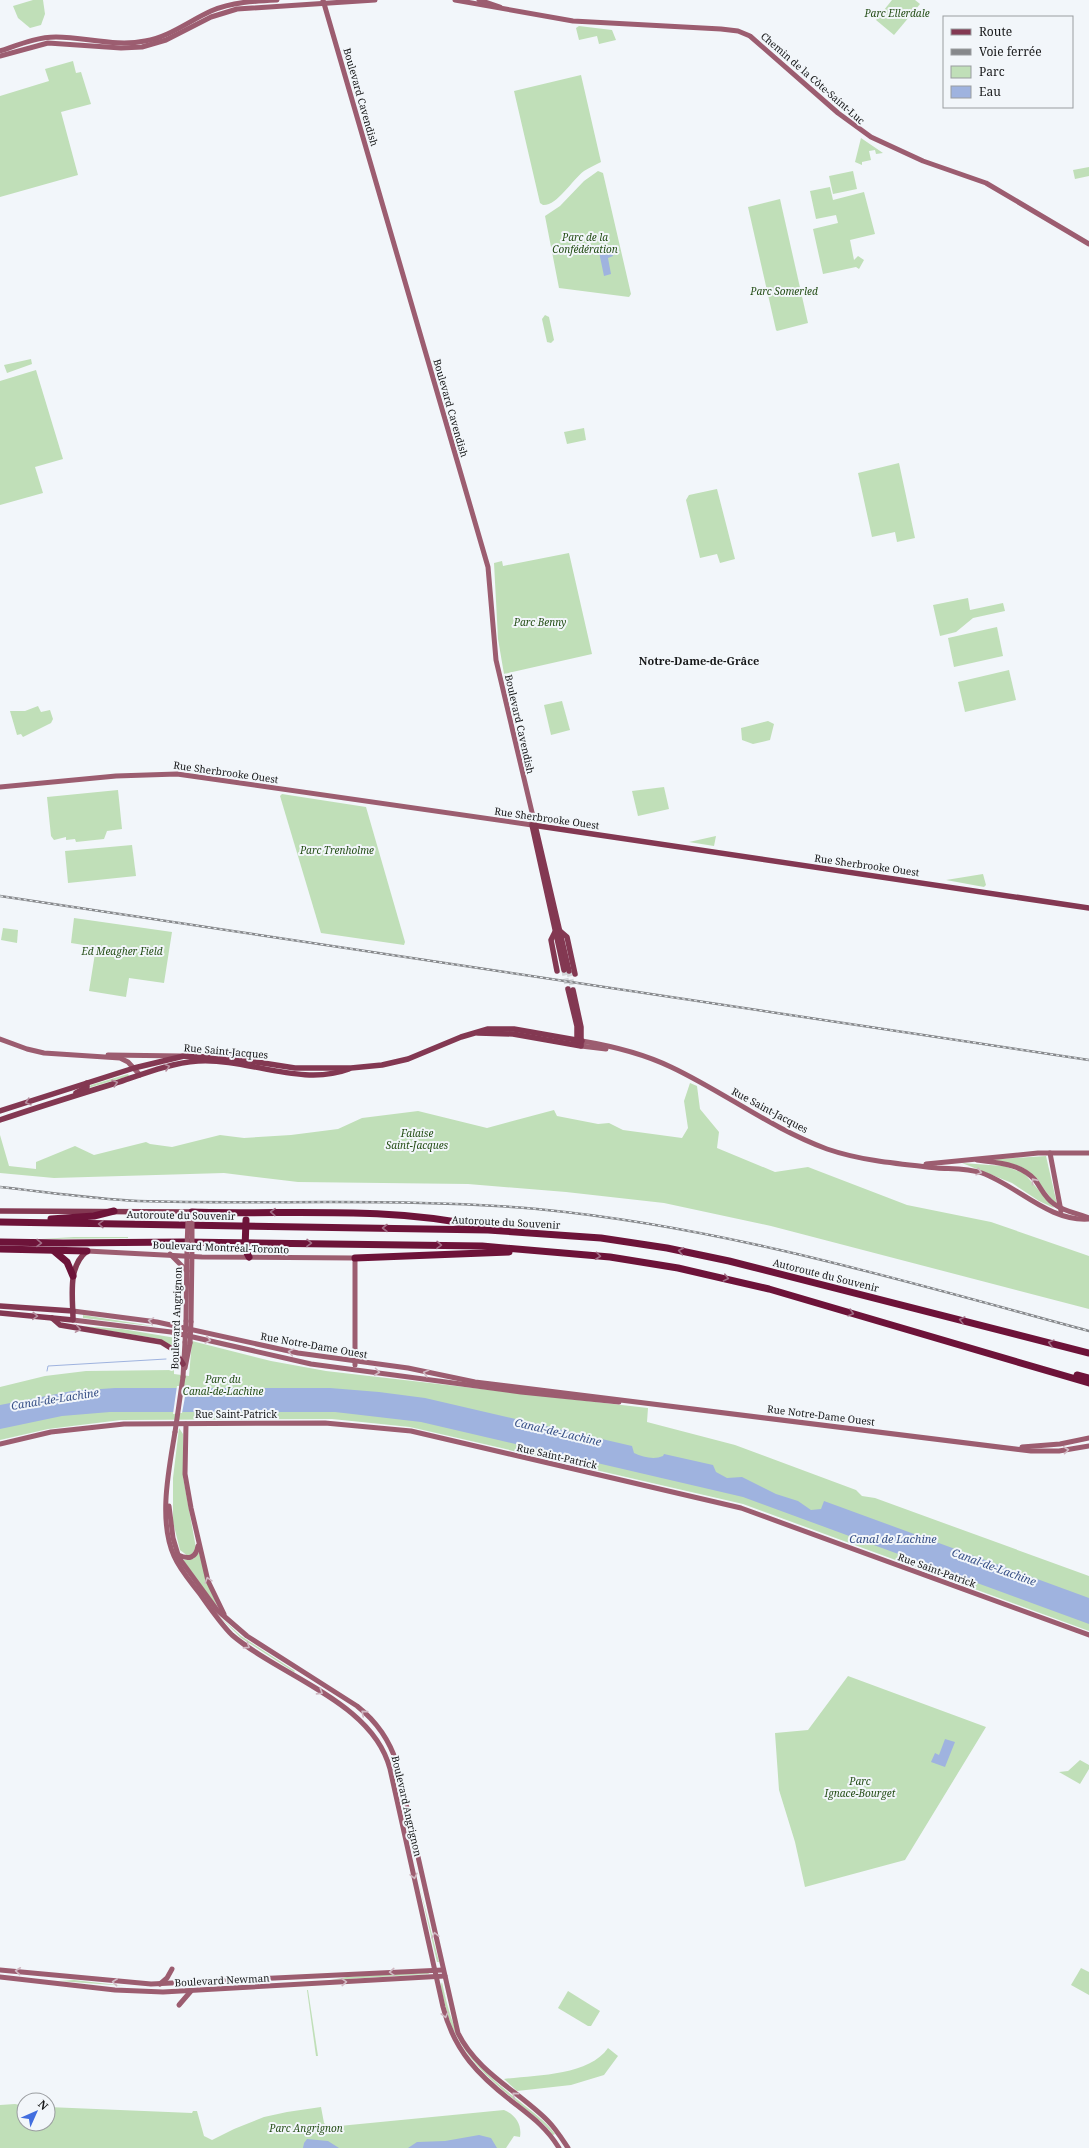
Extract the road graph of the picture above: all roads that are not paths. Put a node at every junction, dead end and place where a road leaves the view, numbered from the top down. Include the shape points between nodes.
1 (277, 0) edge
2 (375, 0) edge
3 (455, 0) edge
4 (479, 0) edge
5 (325, 2) edge
6 (503, 8) junction
7 (0, 51) edge
8 (0, 56) edge
9 (1089, 244) edge
10 (0, 787) edge
11 (533, 823) junction
12 (1089, 908) edge
13 (557, 931) junction
14 (566, 970) tunnel mouth
15 (557, 971) tunnel mouth
16 (575, 974) tunnel mouth
17 (570, 990) tunnel mouth
18 (0, 1039) edge
19 (579, 1043) junction
20 (99, 1056) junction
21 (184, 1056) junction
22 (134, 1068) junction
23 (351, 1068) junction
24 (140, 1075) junction
25 (87, 1083) junction
26 (48, 1096) junction
27 (71, 1097) junction
28 (51, 1104) junction
29 (0, 1111) edge
30 (0, 1120) edge
31 (1050, 1153) junction
32 (1089, 1153) edge
33 (972, 1160) junction
34 (923, 1165) junction
35 (0, 1211) edge
36 (114, 1211) junction
37 (1060, 1211) junction
38 (255, 1212) junction
39 (190, 1215) junction
40 (1089, 1218) edge
41 (0, 1222) edge
42 (26, 1222) junction
43 (494, 1230) junction
44 (0, 1242) edge
45 (0, 1249) edge
46 (54, 1251) junction
47 (87, 1251) junction
48 (559, 1252) junction
49 (170, 1254) junction
50 (190, 1255) junction
51 (249, 1257) junction
52 (355, 1258) junction
53 (187, 1271) junction
54 (74, 1276) junction
55 (0, 1306) edge
56 (73, 1311) junction
57 (0, 1313) edge
58 (52, 1318) junction
59 (73, 1320) junction
60 (188, 1321) junction
61 (188, 1342) junction
62 (988, 1352) junction
63 (1089, 1353) edge
64 (355, 1362) junction
65 (183, 1364) junction
66 (354, 1370) junction
67 (183, 1377) junction
68 (1089, 1378) edge
69 (1089, 1383) edge
70 (626, 1402) junction
71 (186, 1424) junction
72 (1089, 1438) edge
73 (0, 1444) edge
74 (1089, 1446) edge
75 (1013, 1448) junction
76 (168, 1499) junction
77 (199, 1545) junction
78 (178, 1555) junction
79 (228, 1621) junction
80 (1089, 1636) edge
81 (172, 1969) dead end
82 (0, 1970) edge
83 (435, 1970) junction
84 (443, 1970) junction
85 (445, 1976) junction
86 (0, 1977) edge
87 (437, 1977) junction
88 (159, 1984) junction
89 (191, 1991) junction
90 (178, 2004) dead end
91 (559, 2148) edge
92 (568, 2148) edge

1 - 7 main road via 225,6 167,34 143,42 119,43 51,37 32,40
2 - 5 main road
3 - 6 main road, Chemin de la Côte-Saint-Luc
4 - 6 main road, Chemin de la Côte-Saint-Luc
5 - 8 main road via 233,10 204,20 166,40 142,47 48,43
5 - 11 main road, Boulevard Cavendish via 488,567 496,660
6 - 9 main road, Chemin de la Côte-Saint-Luc via 573,21 744,32 866,134 891,148 986,183
10 - 11 main road, Rue Sherbrooke Ouest via 133,774 177,774
11 - 12 main road, Rue Sherbrooke Ouest
11 - 13 main road, Boulevard Cavendish
13 - 14 main road, Boulevard Cavendish
13 - 15 main road via 551,940
13 - 16 main road via 567,937
17 - 19 main road
18 - 20 main road, Rue Saint-Jacques via 44,1053
19 - 23 main road, Rue Saint-Jacques via 504,1028 488,1029 407,1059
19 - 34 main road, Rue Saint-Jacques via 644,1056 674,1068 817,1145 865,1158
20 - 21 main road, Rue Saint-Jacques
20 - 22 main road, Rue Saint-Jacques via 124,1060
21 - 22 main road
21 - 23 main road, Rue Saint-Jacques via 231,1058 295,1068
22 - 24 main road, Rue Saint-Jacques
22 - 25 main road
24 -> 23 main road, Rue Saint-Jacques via 185,1063 220,1061 302,1074 339,1072
27 -> 24 main road, Rue Saint-Jacques
25 - 26 main road
25 - 27 main road via 87,1087
26 - 28 main road
26 -> 29 main road
27 - 28 main road
28 - 30 main road
31 - 32 main road
31 - 33 main road
31 - 37 main road
33 - 34 main road, Rue Saint-Jacques
37 -> 33 main road, Rue Saint-Jacques via 1024,1170 1010,1165
34 -> 37 main road, Rue Saint-Jacques via 970,1170 987,1175 1011,1186 1039,1205
35 - 36 main road
36 - 39 main road
36 - 42 highway via 94,1216
37 - 40 main road, Rue Saint-Jacques
38 - 39 highway
43 -> 38 highway via 458,1222 407,1216
38 - 51 highway, bridge via 246,1220 245,1248
39 - 50 main road, Boulevard Angrignon, bridge
41 - 42 highway, Autoroute du Souvenir
43 -> 42 highway, Autoroute du Souvenir
63 -> 43 highway, Autoroute du Souvenir via 700,1254 601,1238
44 -> 48 highway via 461,1246
45 - 46 highway
46 - 47 highway
46 - 54 highway via 67,1262
47 - 49 main road, Boulevard Montréal-Toronto
47 - 54 main road via 78,1260
48 - 52 highway
48 -> 62 highway via 643,1262 723,1278
49 - 50 main road, Boulevard Montréal-Toronto
49 - 53 main road
50 - 51 main road, Boulevard Montréal-Toronto
50 - 53 main road, Boulevard Angrignon
50 - 60 main road, Boulevard Angrignon
51 - 52 main road, Boulevard Montréal-Toronto
52 - 64 main road
53 - 60 main road, Boulevard Angrignon
54 - 56 main road
55 - 56 main road, Rue Notre-Dame Ouest
56 - 59 main road
64 -> 56 main road, Rue Notre-Dame Ouest via 298,1354 157,1322
57 -> 58 main road, Rue Notre-Dame Ouest
58 - 59 main road, Rue Notre-Dame Ouest
58 -> 65 main road via 60,1325 161,1342 174,1350
59 -> 66 main road, Rue Notre-Dame Ouest via 163,1330 282,1358
60 - 61 main road, Boulevard Angrignon, bridge
61 - 65 main road, Boulevard Angrignon
61 - 67 main road, Boulevard Angrignon
62 - 68 highway
62 - 69 highway
64 - 66 main road
70 -> 64 main road, Rue Notre-Dame Ouest via 461,1380 408,1368
65 - 67 main road, Boulevard Angrignon
66 -> 70 main road, Rue Notre-Dame Ouest via 521,1392
67 - 76 main road, Boulevard Angrignon, bridge via 169,1467
70 - 75 main road, Rue Notre-Dame Ouest
71 - 73 main road, Rue Saint-Patrick via 109,1425 51,1432
71 - 77 main road via 185,1474
71 - 80 main road, Rue Saint-Patrick via 325,1423 397,1429 711,1500 759,1514
72 - 75 main road, Rue Notre-Dame Ouest via 1054,1445
75 -> 74 main road, Rue Notre-Dame Ouest via 1049,1451
76 - 78 main road, Boulevard Angrignon
76 -> 83 main road, Boulevard Angrignon via 167,1530 175,1557 222,1624 245,1645 354,1714 370,1729 381,1745 392,1775
77 - 78 main road via 193,1557
79 -> 77 main road via 209,1585
78 - 79 main road, Boulevard Angrignon via 213,1605
84 -> 79 main road, Boulevard Angrignon via 398,1769 385,1737 373,1720 357,1706 247,1636
81 - 88 main road via 167,1978
88 -> 82 main road, Boulevard Newman via 121,1983
83 - 84 main road, Boulevard Newman
83 - 87 main road, Boulevard Angrignon
83 -> 88 main road, Boulevard Newman
84 - 85 main road, Boulevard Angrignon
85 - 87 main road, Boulevard Newman
92 -> 85 main road, Boulevard Angrignon via 546,2119 502,2083 467,2048 457,2031
86 - 89 main road, Boulevard Newman via 126,1990
89 -> 87 main road, Boulevard Newman
87 -> 91 main road, Boulevard Angrignon via 448,2025 462,2053 485,2078 540,2123
89 - 90 main road

